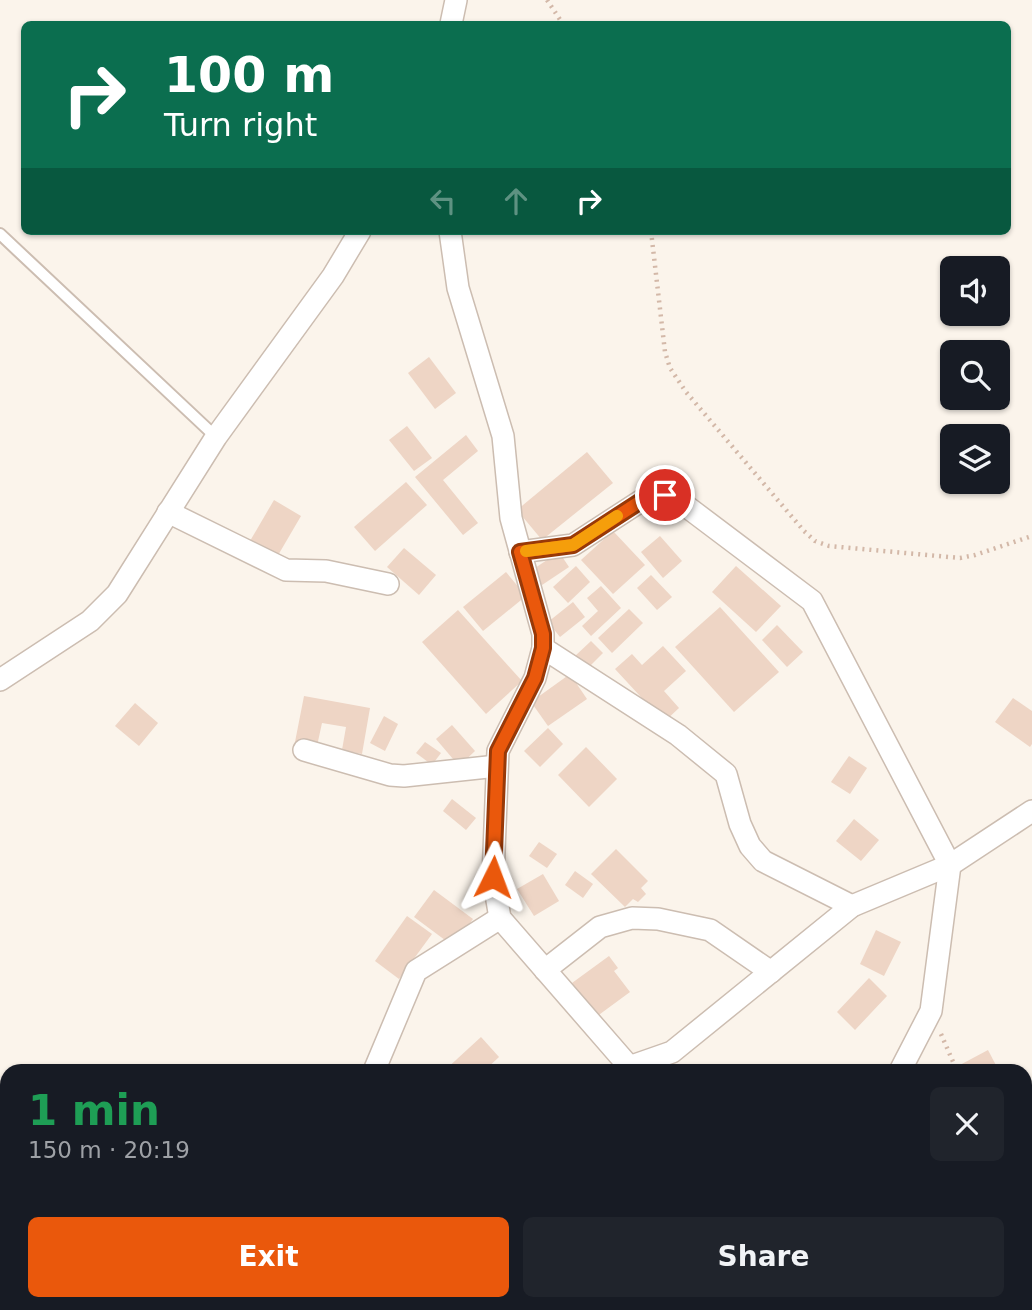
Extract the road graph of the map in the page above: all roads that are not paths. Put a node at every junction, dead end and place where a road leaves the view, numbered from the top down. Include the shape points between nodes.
1 (456, 0) edge
2 (452, 21) edge
3 (0, 234) edge
4 (358, 235) edge
5 (451, 235) edge
6 (216, 437) junction
7 (169, 512) junction
8 (520, 552) junction
9 (388, 584) dead end
10 (543, 648) junction
11 (0, 680) edge
12 (304, 751) dead end
13 (497, 766) junction
14 (1032, 812) edge
15 (950, 865) junction
16 (852, 906) junction
17 (500, 918) junction
18 (545, 970) junction
19 (771, 972) junction
20 (377, 1064) edge
21 (627, 1064) edge
22 (643, 1064) edge
23 (904, 1064) edge

1 - 2 street
3 - 6 lane
4 - 6 street
5 - 8 street via 458,288 502,436 509,505
6 - 7 street
7 - 9 street via 286,570 326,570
7 - 11 street via 107,607
8 - 10 street
8 - 15 street via 573,545 650,495 678,500 812,601
10 - 13 street via 535,678 498,751
10 - 16 street via 678,735 726,774 740,824 763,861
12 - 13 street via 390,775
13 - 17 street via 493,877
14 - 15 street
15 - 16 street
15 - 23 street via 931,1011
16 - 19 street
17 - 18 street
17 - 20 street via 416,971
18 - 19 street via 600,926 632,918 710,930
18 - 21 street
19 - 22 street via 671,1052

